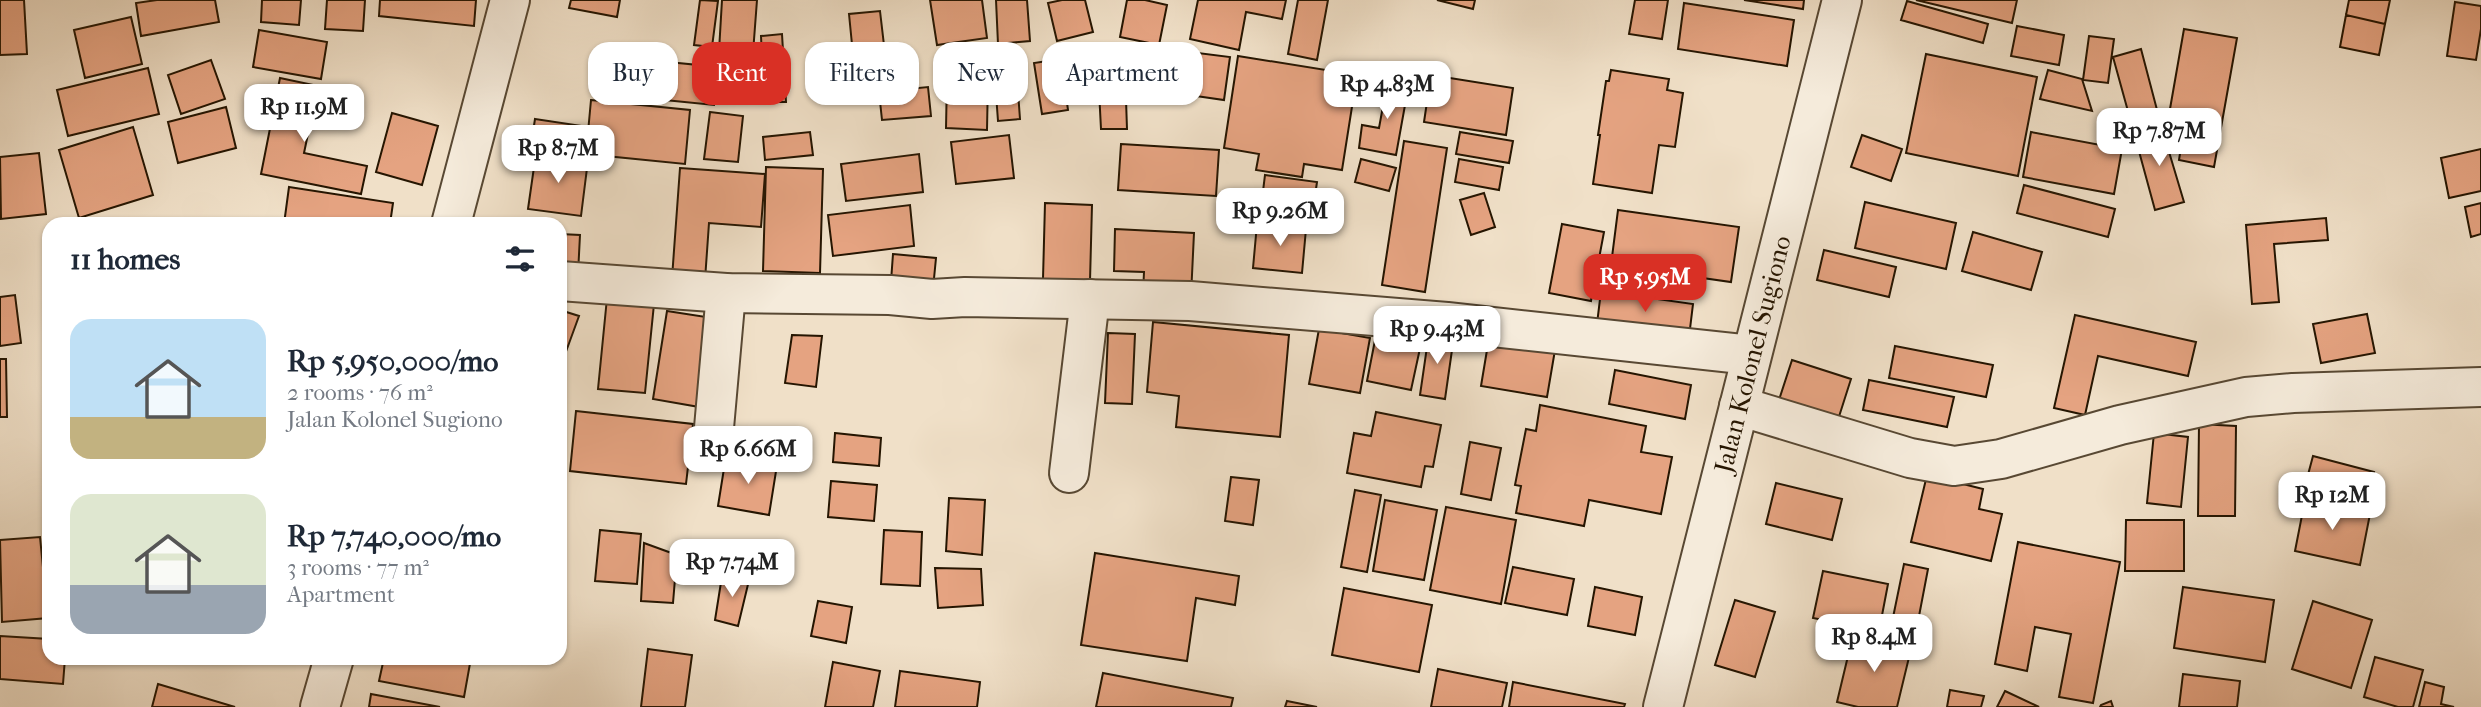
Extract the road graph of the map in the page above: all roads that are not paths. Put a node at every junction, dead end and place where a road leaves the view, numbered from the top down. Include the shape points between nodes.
1 (510, 0) edge
2 (1842, 0) edge
3 (454, 217) edge
4 (567, 282) edge
5 (726, 293) junction
6 (1090, 299) junction
7 (1751, 355) junction
8 (2481, 387) edge
9 (1739, 406) junction
10 (713, 439) dead end
11 (1069, 473) dead end
12 (332, 665) edge
13 (1668, 706) edge
14 (320, 707) edge

1 - 3 street
2 - 7 street, Jalan Kolonel Sugiono
4 - 5 street
5 - 6 street
5 - 10 street
6 - 7 street via 1190,301 1447,322
6 - 11 street
7 - 9 street, Jalan Kolonel Sugiono
8 - 9 street via 2256,395 1954,466 1919,461
9 - 13 street, Jalan Kolonel Sugiono
12 - 14 street

